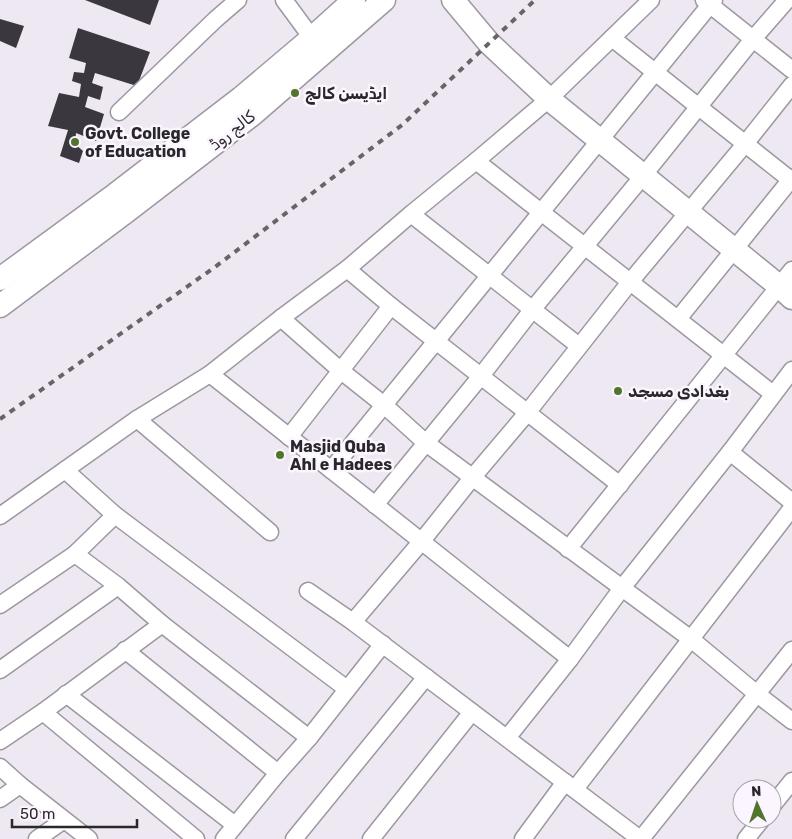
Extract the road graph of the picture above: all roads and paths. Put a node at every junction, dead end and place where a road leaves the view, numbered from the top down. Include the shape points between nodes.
1 (238, 0) edge
2 (284, 0) edge
3 (354, 0) edge
4 (384, 0) edge
5 (453, 0) edge
6 (651, 0) edge
7 (787, 0) edge
8 (710, 2) edge
9 (312, 38) junction
10 (612, 38) junction
11 (753, 39) junction
12 (792, 70) edge
13 (655, 72) junction
14 (792, 85) edge
15 (549, 99) junction
16 (699, 108) junction
17 (119, 112) dead end
18 (600, 141) junction
19 (745, 144) junction
20 (476, 161) junction
21 (643, 176) junction
22 (791, 180) edge
23 (541, 212) junction
24 (688, 213) junction
25 (411, 214) junction
26 (585, 246) junction
27 (734, 250) junction
28 (347, 269) junction
29 (489, 276) junction
30 (0, 280) edge
31 (630, 282) junction
32 (788, 284) edge
33 (0, 306) edge
34 (391, 306) junction
35 (532, 310) junction
36 (281, 318) junction
37 (678, 319) junction
38 (436, 341) junction
39 (578, 346) junction
40 (724, 355) junction
41 (340, 370) junction
42 (792, 370) edge
43 (210, 374) junction
44 (481, 376) junction
45 (773, 394) junction
46 (384, 405) junction
47 (527, 412) junction
48 (137, 419) junction
49 (289, 437) junction
50 (426, 443) junction
51 (730, 452) junction
52 (65, 470) junction
53 (331, 470) junction
54 (472, 478) junction
55 (620, 485) junction
56 (792, 502) edge
57 (375, 504) junction
58 (792, 508) edge
59 (115, 515) junction
60 (0, 516) edge
61 (270, 532) dead end
62 (422, 542) junction
63 (568, 549) junction
64 (75, 554) junction
65 (118, 586) junction
66 (622, 588) junction
67 (308, 591) dead end
68 (0, 605) edge
69 (353, 622) junction
70 (162, 624) junction
71 (692, 639) junction
72 (383, 644) junction
73 (126, 650) junction
74 (792, 650) edge
75 (570, 659) junction
76 (0, 670) edge
77 (426, 677) junction
78 (347, 689) junction
79 (66, 694) junction
80 (757, 694) junction
81 (43, 712) junction
82 (472, 712) junction
83 (792, 721) edge
84 (309, 738) junction
85 (507, 738) junction
86 (0, 741) edge
87 (0, 767) edge
88 (278, 773) junction
89 (792, 781) edge
90 (20, 785) junction
91 (570, 786) junction
92 (782, 794) edge
93 (0, 799) edge
94 (64, 820) junction
95 (235, 825) junction
96 (754, 829) edge
97 (37, 839) edge
98 (88, 839) edge
99 (196, 839) edge
100 (224, 839) edge
101 (294, 839) edge
102 (371, 839) edge
103 (523, 839) edge
104 (641, 839) edge
105 (746, 839) edge

1 - 17 street
2 - 9 street
3 - 9 main road, کالج روڈ
4 - 33 main road, کالج روڈ via 252,114
5 - 15 main road via 489,43
6 - 10 street
7 - 11 street
8 - 11 street
8 - 13 street
9 - 30 main road, کالج روڈ via 241,98
10 - 13 street
10 - 15 street
11 - 12 street
11 - 16 street
13 - 16 street
13 - 18 street
14 - 19 street
15 - 18 main road
15 - 20 street
16 - 19 street
16 - 21 street
18 - 21 main road
18 - 23 street
19 - 22 street
19 - 24 street
20 - 23 street
20 - 25 street
21 - 24 main road
21 - 26 street
22 - 27 street
23 - 26 street
23 - 29 street
24 - 27 main road
24 - 31 street
25 - 28 street
25 - 29 street
26 - 31 street
26 - 35 street
27 - 32 main road
27 - 37 street
28 - 34 street
28 - 36 street
29 - 35 street
29 - 38 street
31 - 37 street
31 - 39 street
32 - 40 street
34 - 38 street
34 - 41 street
35 - 39 street
35 - 44 street
36 - 41 street
36 - 43 street
37 - 40 street
38 - 44 street
38 - 46 street
39 - 47 street
40 - 45 street
40 - 55 street
41 - 46 street
41 - 49 street
42 - 45 street
43 - 48 street
43 - 49 street
44 - 47 street
44 - 50 street
45 - 51 street
46 - 50 street
46 - 53 street
47 - 54 street
47 - 55 street
48 - 52 street
48 - 61 street
49 - 53 street
50 - 54 street
50 - 57 street
51 - 56 street
51 - 66 street
52 - 59 street
52 - 60 street
53 - 57 street
54 - 62 street
54 - 63 street
55 - 63 street
57 - 62 street
58 - 71 street
59 - 64 street
59 - 78 street
62 - 69 street
62 - 75 street
63 - 66 street
64 - 65 street
64 - 68 street
65 - 70 street
65 - 76 street
66 - 71 street
66 - 75 street
67 - 69 street
69 - 72 street
70 - 73 street
70 - 84 street
71 - 80 street
71 - 91 street
72 - 77 street
72 - 78 street
73 - 79 street
73 - 88 street
74 - 80 street
75 - 85 street
77 - 82 street
77 - 101 street
78 - 84 street
79 - 81 street
79 - 95 street
80 - 83 street
80 - 104 street
81 - 86 street
81 - 99 street
82 - 85 street
82 - 102 street
84 - 88 street
85 - 91 street
87 - 90 street
88 - 95 street
89 - 92 street
90 - 93 street
90 - 94 street
91 - 103 street
91 - 104 street
94 - 97 street
94 - 98 street
95 - 100 street
96 - 105 street

